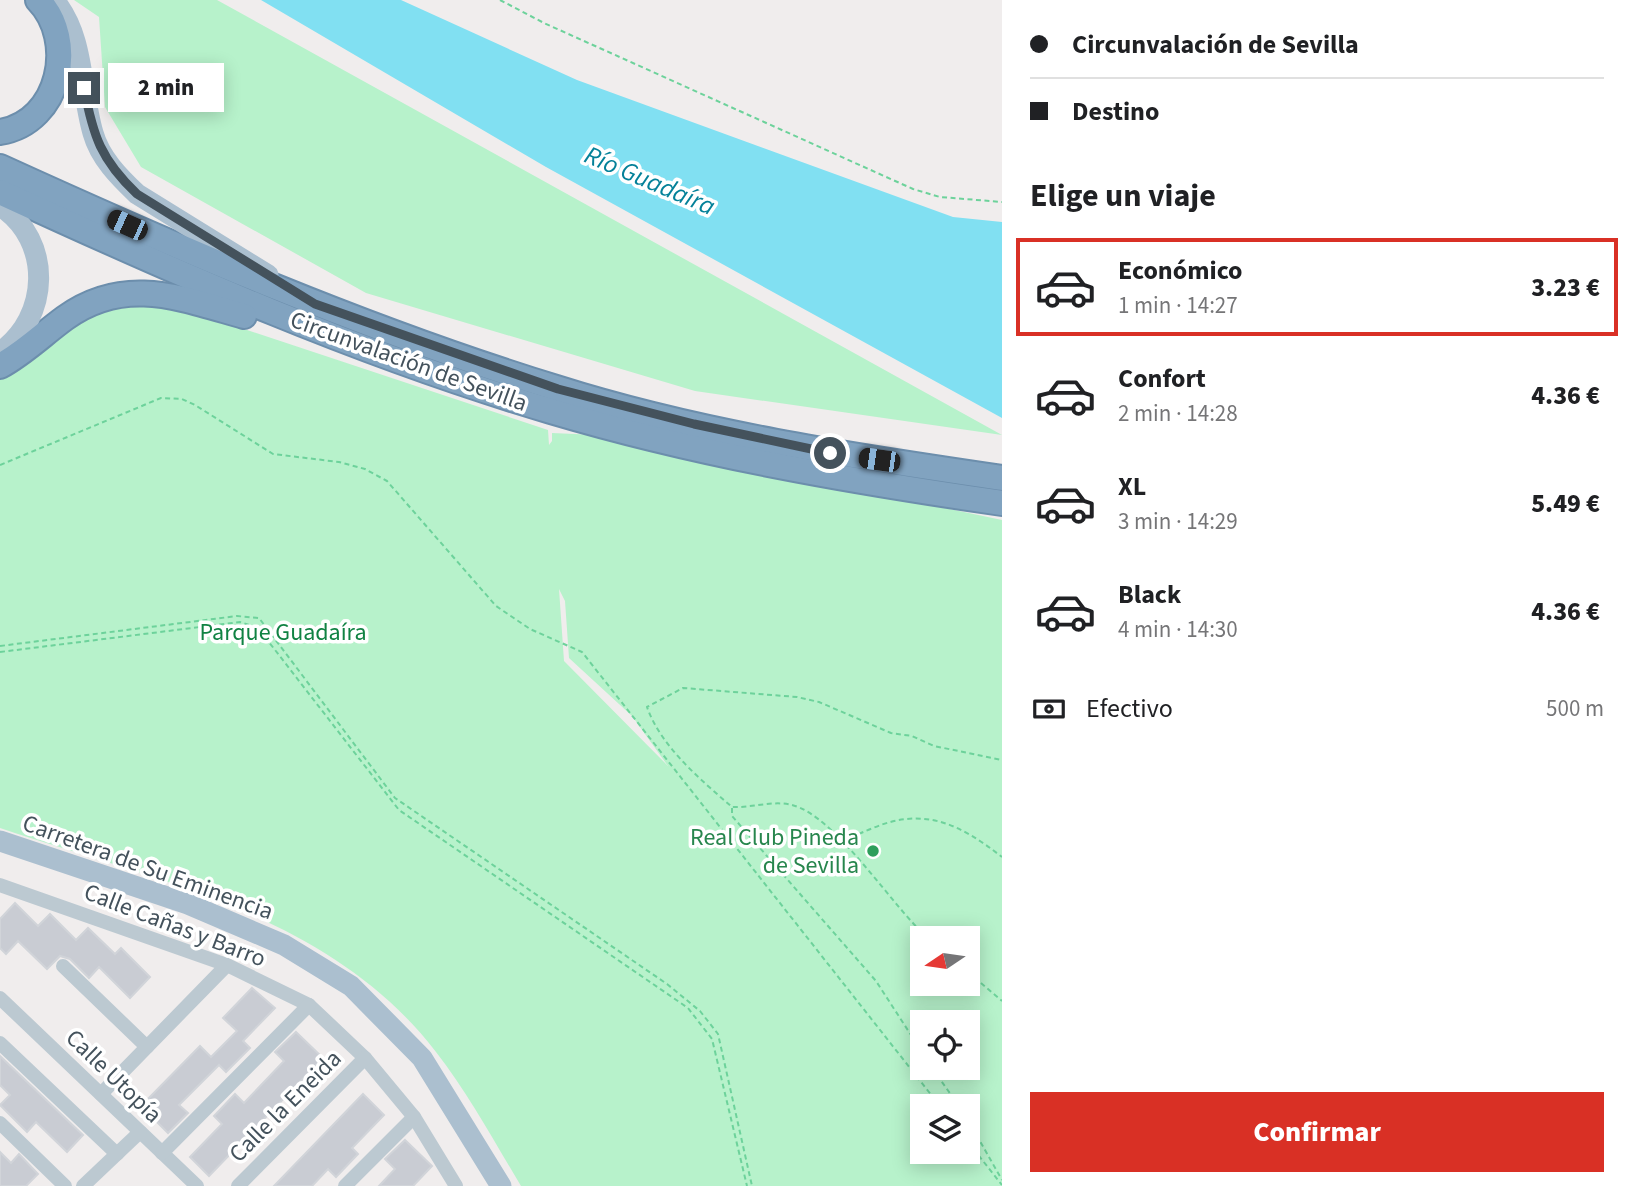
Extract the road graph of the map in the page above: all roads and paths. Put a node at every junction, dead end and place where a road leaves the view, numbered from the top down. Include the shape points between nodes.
1 (38, 0) edge
2 (54, 0) edge
3 (500, 0) edge
4 (0, 132) edge
5 (0, 167) edge
6 (0, 192) edge
7 (1002, 202) edge
8 (0, 206) edge
9 (315, 304) junction
10 (362, 348) junction
11 (0, 352) edge
12 (0, 366) edge
13 (0, 464) edge
14 (1002, 478) edge
15 (1002, 503) edge
16 (0, 646) edge
17 (0, 652) edge
18 (1002, 760) edge
19 (732, 807) junction
20 (0, 841) edge
21 (844, 845) junction
22 (1002, 857) edge
23 (2, 888) edge
24 (917, 926) edge
25 (227, 965) junction
26 (63, 966) dead end
27 (980, 982) edge
28 (0, 998) edge
29 (1002, 1001) edge
30 (309, 1006) junction
31 (910, 1033) edge
32 (0, 1042) edge
33 (147, 1047) junction
34 (365, 1058) junction
35 (101, 1094) junction
36 (931, 1094) edge
37 (414, 1117) junction
38 (0, 1123) edge
39 (140, 1132) junction
40 (980, 1141) edge
41 (162, 1153) junction
42 (117, 1154) junction
43 (980, 1157) edge
44 (1002, 1180) edge
45 (1002, 1185) edge
46 (65, 1186) edge
47 (83, 1186) edge
48 (197, 1186) edge
49 (238, 1186) edge
50 (345, 1186) edge
51 (456, 1186) edge
52 (501, 1186) edge
53 (747, 1186) edge
54 (752, 1186) edge

1 - 4 highway via 54,21 61,46 60,71 48,98 29,119
2 - 9 main road via 76,42 93,135 119,178 137,194
3 - 7 path via 913,189 940,197
5 - 9 highway, Circunvalación de Sevilla via 177,248
6 - 10 highway, Circunvalación de Sevilla via 162,267
8 - 11 main road via 28,237 38,264 40,290 24,329
9 - 14 highway, Circunvalación de Sevilla via 545,385 620,405 830,453
10 - 12 highway via 173,296 139,292 90,303
10 - 15 highway, Circunvalación de Sevilla via 552,412 688,448 827,477
13 - 36 path via 162,398 195,405 273,454 339,462 387,481 496,606 530,629 582,652
16 - 54 path via 237,616 258,618 395,798 656,976 700,1011 718,1034
17 - 53 path via 240,622 258,628 399,810 694,1015 712,1040
18 - 19 path via 891,733 797,697 683,688 647,707 651,719 687,765
19 - 21 path via 793,805
19 - 31 path via 732,816 876,981
20 - 52 main road, Carretera de Su Eminencia via 188,904 284,945 351,986 422,1058
21 - 22 path via 882,824 922,816 949,824
21 - 24 path
23 - 25 street, Calle Cañas y Barro
25 - 30 street, Calle Cañas y Barro
25 - 33 street
26 - 33 street
27 - 29 path
28 - 35 street, Calle Utopía
30 - 34 street, Calle Cañas y Barro
30 - 41 street
32 - 42 street
33 - 35 street
34 - 37 street, Calle Cañas y Barro
34 - 49 street, Calle la Eneida
35 - 39 street, Calle Utopía
37 - 50 street
37 - 51 street, Calle Cañas y Barro
38 - 46 street
39 - 41 street, Calle Utopía
39 - 42 street
40 - 44 path
41 - 48 street, Calle Utopía
42 - 47 street
43 - 45 path

